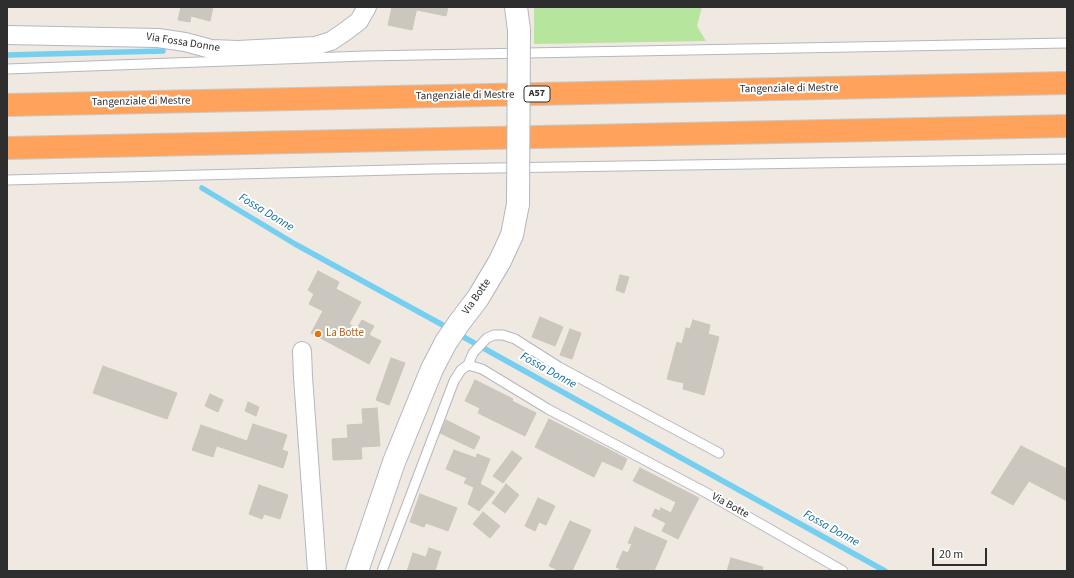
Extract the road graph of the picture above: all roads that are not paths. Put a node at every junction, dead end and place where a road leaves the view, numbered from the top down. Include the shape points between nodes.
1 (367, 7) edge
2 (516, 7) edge
3 (7, 35) edge
4 (1067, 43) edge
5 (7, 69) edge
6 (1067, 83) edge
7 (7, 105) edge
8 (1067, 126) edge
9 (7, 148) edge
10 (1067, 159) edge
11 (7, 180) edge
12 (302, 351) dead end
13 (468, 365) junction
14 (719, 453) dead end
15 (317, 571) edge
16 (357, 571) edge
17 (382, 571) edge
18 (843, 571) edge

1 - 3 street, Via Fossa Donne via 359,21 343,33 331,41 315,46 238,50 211,49 158,38
2 - 16 street, Via Botte, bridge via 519,30 518,204 512,236 478,298 439,354 409,424
4 - 5 lane via 381,56
6 - 7 highway, Tangenziale di Mestre / A57
8 - 9 highway
10 - 11 lane via 432,169
12 - 15 street
13 - 14 lane via 473,353 488,338 503,335
13 - 17 lane via 454,381
13 - 18 lane, Via Botte via 482,369 548,410 703,491

